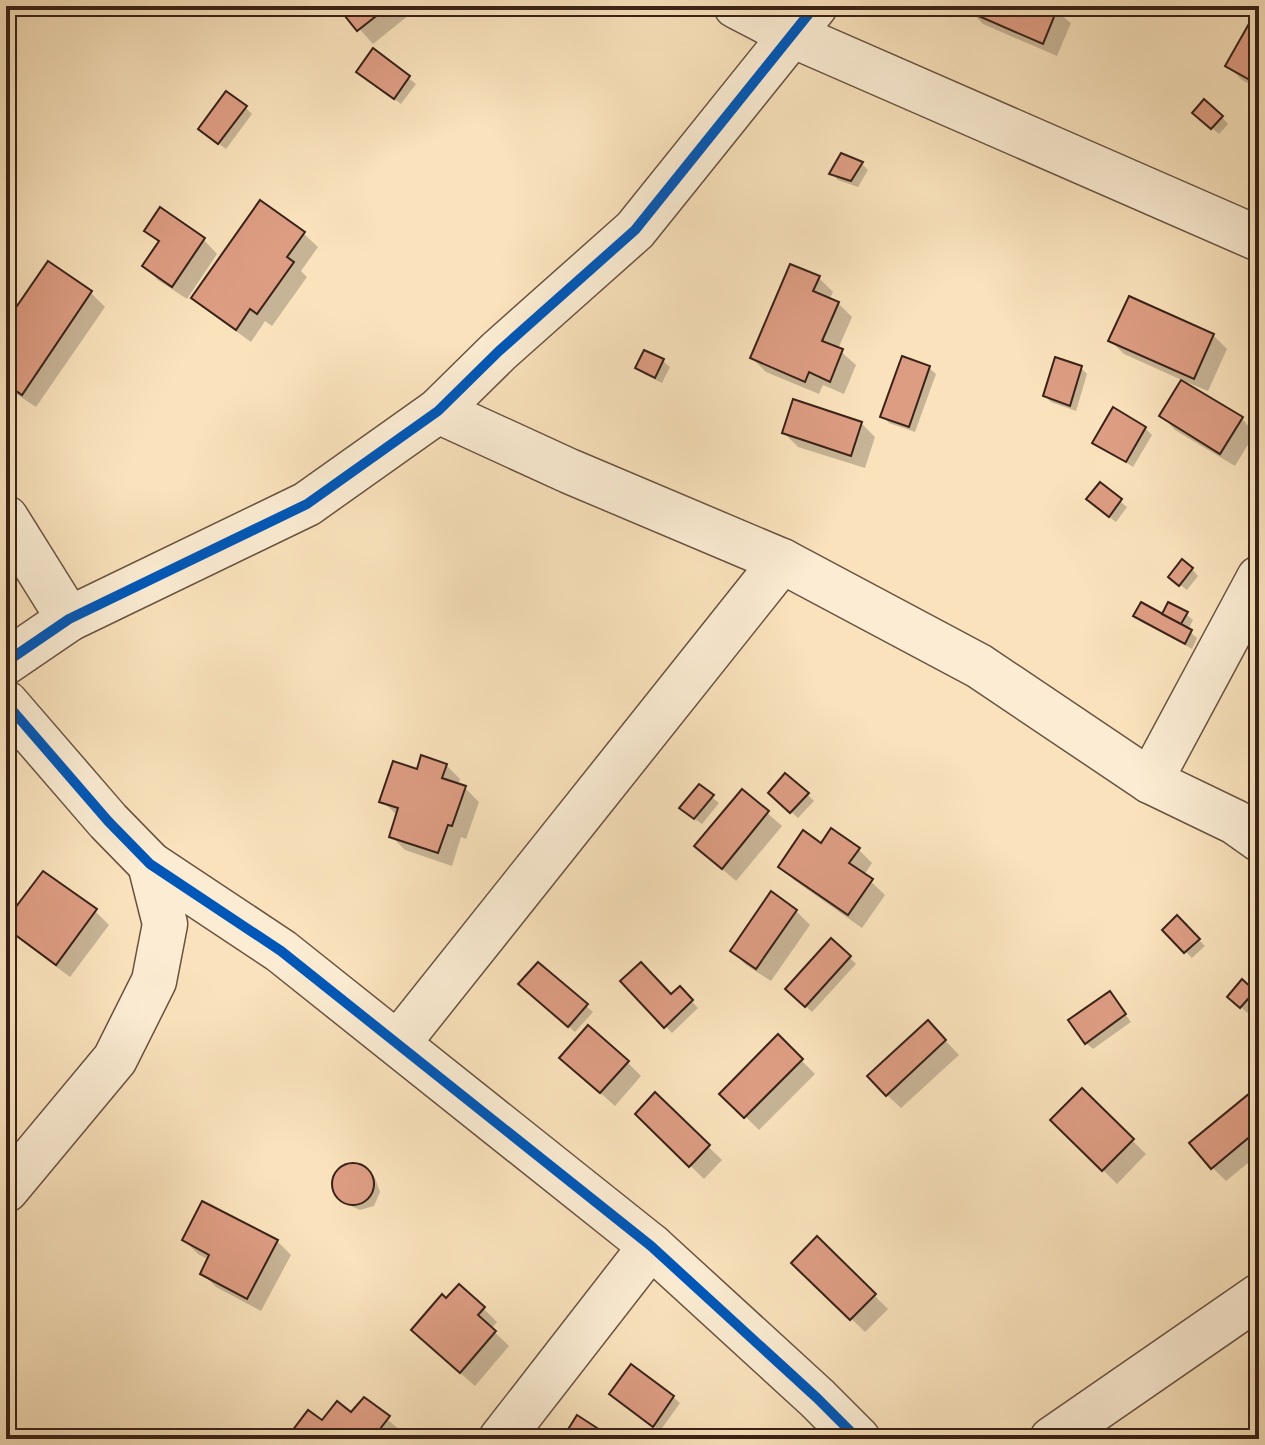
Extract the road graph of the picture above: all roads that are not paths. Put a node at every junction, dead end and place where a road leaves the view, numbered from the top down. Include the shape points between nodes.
1 (736, 6) edge
2 (804, 20) edge
3 (1259, 239) edge
4 (438, 411) junction
5 (6, 518) edge
6 (782, 561) junction
7 (1259, 578) edge
8 (69, 619) junction
9 (6, 662) edge
10 (6, 703) edge
11 (1150, 781) junction
12 (1259, 839) edge
13 (150, 864) junction
14 (398, 1043) junction
15 (6, 1190) edge
16 (651, 1246) junction
17 (1259, 1296) edge
18 (501, 1439) edge
19 (858, 1439) edge
20 (1052, 1439) edge

1 - 2 street
2 - 3 street
2 - 4 street via 635,230
4 - 6 street
4 - 8 street via 307,504
5 - 8 street
6 - 11 street via 979,666
6 - 14 street
7 - 11 street
8 - 9 street
10 - 13 street
11 - 12 street
13 - 14 street via 281,951
13 - 15 street via 165,924 154,981 115,1059
14 - 16 street
16 - 18 street
16 - 19 street
17 - 20 street

